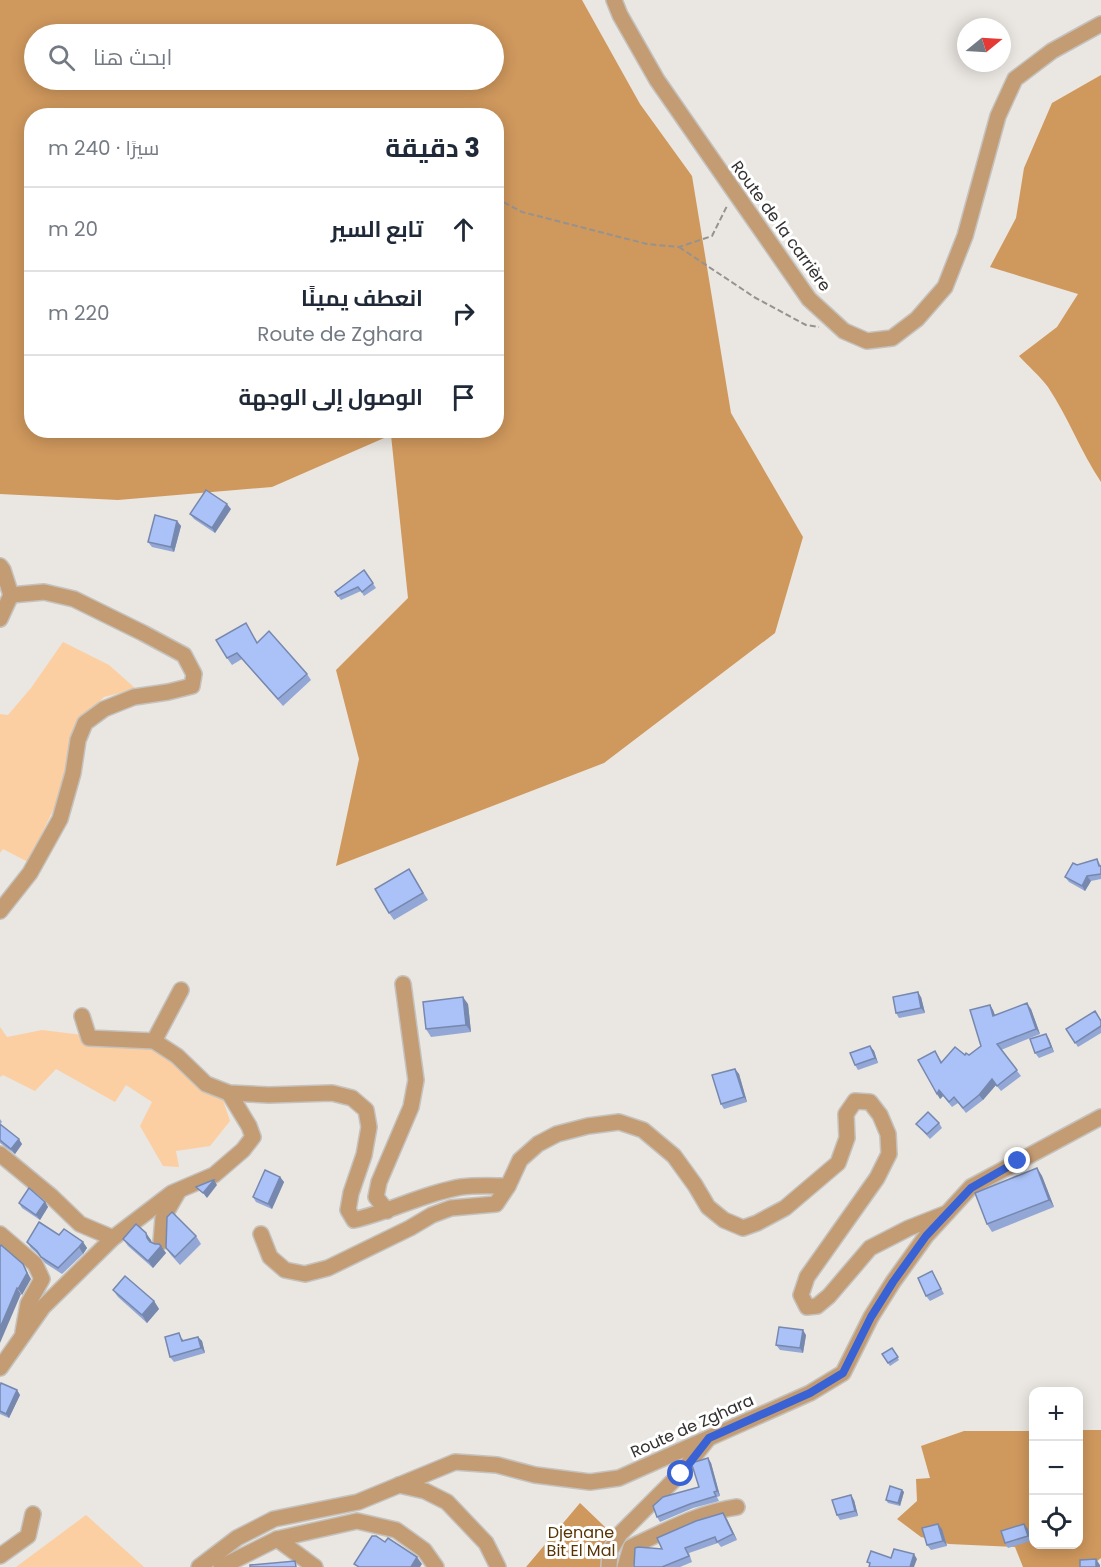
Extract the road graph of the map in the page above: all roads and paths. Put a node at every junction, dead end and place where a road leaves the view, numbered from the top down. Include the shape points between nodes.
1 (614, 0) edge
2 (1101, 24) edge
3 (734, 191) junction
4 (504, 202) edge
5 (679, 247) junction
6 (843, 331) junction
7 (0, 566) edge
8 (11, 595) junction
9 (0, 619) edge
10 (0, 910) edge
11 (402, 984) dead end
12 (181, 990) dead end
13 (82, 1016) dead end
14 (154, 1041) junction
15 (229, 1093) junction
16 (1101, 1117) edge
17 (0, 1154) edge
18 (508, 1186) junction
19 (179, 1190) junction
20 (387, 1211) junction
21 (947, 1213) junction
22 (0, 1234) edge
23 (261, 1234) dead end
24 (113, 1238) junction
25 (161, 1242) edge
26 (22, 1336) junction
27 (0, 1368) edge
28 (709, 1438) junction
29 (399, 1485) junction
30 (737, 1507) dead end
31 (33, 1514) dead end
32 (277, 1539) junction
33 (0, 1556) edge
34 (200, 1567) edge
35 (221, 1567) edge
36 (315, 1567) edge
37 (436, 1567) edge
38 (498, 1567) edge
39 (609, 1567) edge
40 (626, 1567) edge

1 - 3 street, Route de la carrière via 657,80
2 - 6 street, Route de la carrière via 1052,51 1015,79 998,116 965,236 945,287 917,319 892,338 867,341
3 - 5 path via 712,236
3 - 6 street, Route de la carrière via 809,299
4 - 5 path via 522,212 647,244
5 - 6 path via 754,297 806,325
7 - 8 street
8 - 9 street
8 - 10 street via 44,592 74,599 184,655 194,674 192,686 134,697 104,709 85,723 60,819 30,873
11 - 20 street via 416,1080 411,1107 379,1182 376,1197
12 - 14 street
13 - 14 street via 89,1038
14 - 15 street via 177,1056 206,1084
15 - 19 street via 253,1137 214,1175
15 - 20 street via 332,1093 352,1098 366,1110 369,1127 348,1210 354,1220
16 - 21 street, Route de Zghara via 971,1188
17 - 24 street via 81,1224
18 - 20 street via 461,1187
18 - 21 street via 519,1160 538,1144 557,1134 619,1122 643,1130 674,1156 708,1207 743,1228 785,1208 838,1163 848,1138 846,1114 855,1101 870,1102 880,1115 888,1134 889,1154 877,1178 807,1277 801,1295 807,1307 816,1306 829,1296 870,1248
18 - 23 street via 496,1204 452,1208 432,1215 328,1268 305,1274 285,1270 270,1257
19 - 24 street
19 - 25 street via 163,1218
21 - 28 street, Route de Zghara via 893,1282 843,1373 810,1393
22 - 26 street via 35,1263 42,1279 28,1304
24 - 26 street via 43,1307
26 - 27 street
28 - 29 street, Route de Zghara via 619,1478 590,1482 535,1475 497,1465 455,1462
28 - 39 street via 681,1474 620,1534 610,1551
29 - 34 street, Route de Zghara via 358,1502 274,1519 237,1538
29 - 38 street via 425,1491 447,1502 486,1544
30 - 40 street via 675,1526 631,1547
31 - 33 street via 28,1536
32 - 35 street
32 - 36 street
32 - 37 street via 357,1521 396,1530 424,1550

